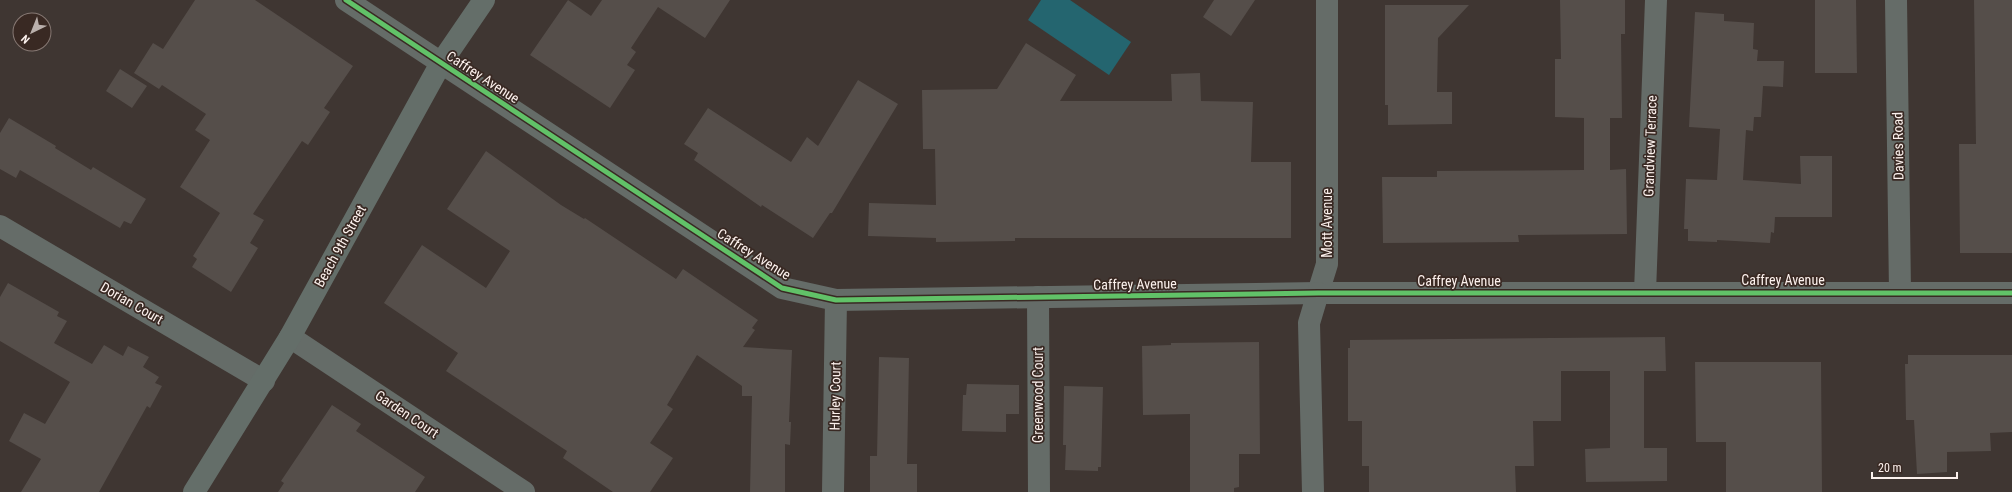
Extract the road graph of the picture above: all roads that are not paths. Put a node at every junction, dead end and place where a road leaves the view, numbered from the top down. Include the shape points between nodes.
1 (346, 0) edge
2 (484, 0) edge
3 (1327, 0) edge
4 (1656, 0) edge
5 (1896, 0) edge
6 (441, 63) junction
7 (0, 226) edge
8 (1645, 292) junction
9 (1900, 292) junction
10 (1318, 293) junction
11 (2012, 293) edge
12 (1038, 297) junction
13 (836, 300) junction
14 (290, 337) junction
15 (264, 380) junction
16 (194, 492) edge
17 (524, 492) edge
18 (833, 492) edge
19 (1039, 492) edge
20 (1313, 492) edge

1 - 6 street, Caffrey Avenue
2 - 6 main road, Beach 9th Street
3 - 10 street, Mott Avenue via 1327,264
4 - 8 street, Grandview Terrace
5 - 9 street, Davies Road
6 - 13 street, Caffrey Avenue via 782,288
6 - 14 main road, Beach 9th Street
7 - 15 street, Dorian Court
8 - 9 street, Caffrey Avenue
8 - 10 street, Caffrey Avenue
9 - 11 street, Caffrey Avenue
10 - 12 street, Caffrey Avenue
10 - 20 street, Mott Avenue via 1309,324
12 - 13 street, Caffrey Avenue
12 - 19 street, Greenwood Court
13 - 18 street, Hurley Court
14 - 15 main road, Beach 9th Street
14 - 17 street, Garden Court
15 - 16 main road, Beach 9th Street

